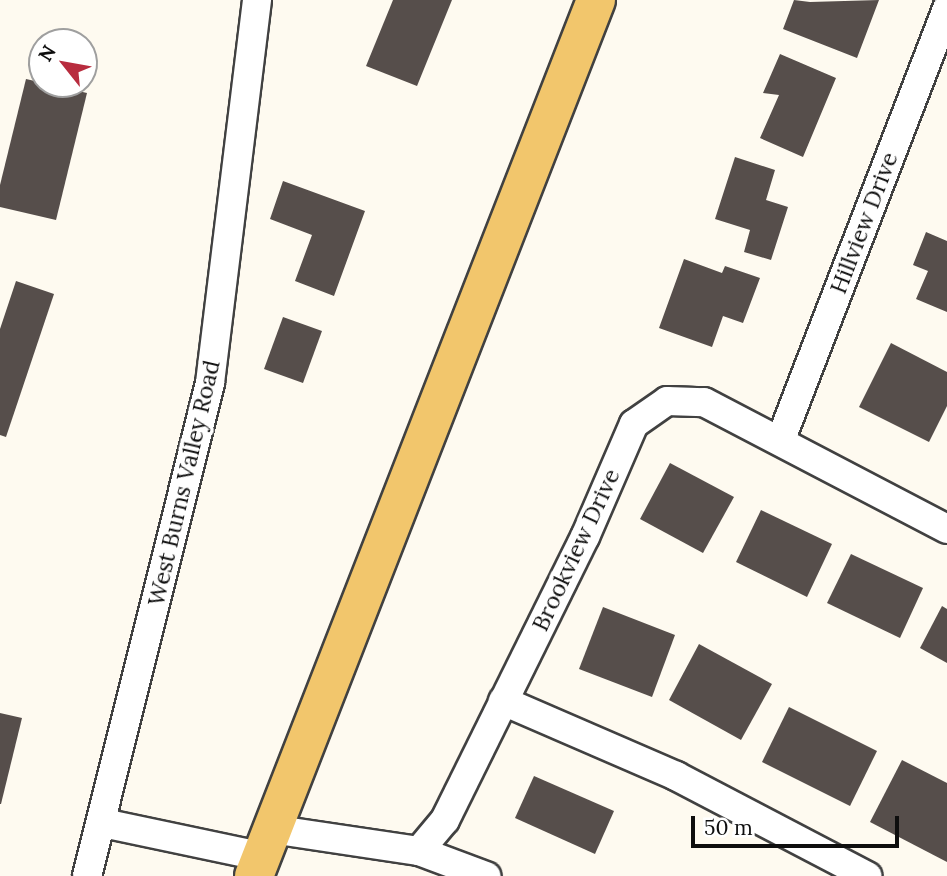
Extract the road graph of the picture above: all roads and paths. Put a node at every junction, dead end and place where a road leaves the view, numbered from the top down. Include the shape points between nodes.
1 (257, 0) edge
2 (596, 0) edge
3 (947, 8) edge
4 (781, 439) junction
5 (947, 529) edge
6 (503, 701) junction
7 (103, 823) junction
8 (419, 851) junction
9 (262, 854) edge
10 (87, 876) edge
11 (486, 876) edge
12 (867, 876) edge

1 - 7 street, West Burns Valley Road via 210,383
2 - 9 main road
3 - 4 street, Hillview Drive
4 - 5 street, Brookview Drive
4 - 6 street, Brookview Drive via 704,402 667,401 634,424 585,537
6 - 8 street, Brookview Drive via 445,820
6 - 12 street via 676,776
7 - 9 street
7 - 10 street, West Burns Valley Road
8 - 9 street
8 - 11 street

